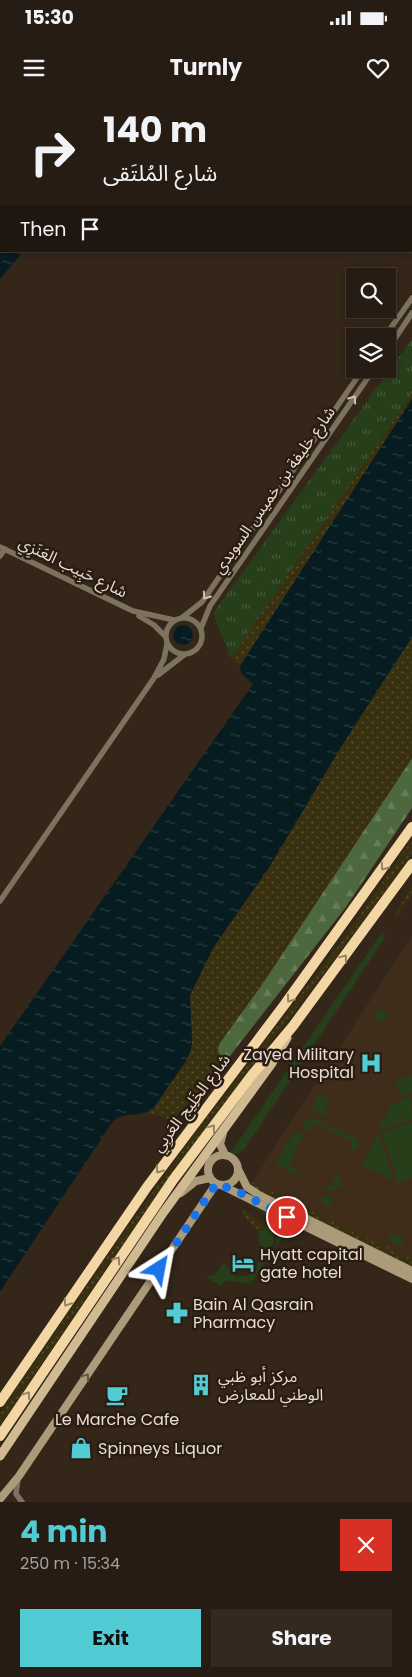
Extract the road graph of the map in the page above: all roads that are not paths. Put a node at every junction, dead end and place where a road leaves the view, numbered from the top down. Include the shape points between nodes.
1 (412, 298) edge
2 (412, 313) edge
3 (391, 328) edge
4 (396, 337) edge
5 (357, 378) edge
6 (368, 378) edge
7 (2, 548) edge
8 (0, 556) edge
9 (133, 611) junction
10 (183, 617) junction
11 (174, 620) junction
12 (200, 628) junction
13 (165, 636) junction
14 (167, 644) junction
15 (186, 654) junction
16 (154, 678) junction
17 (412, 826) edge
18 (412, 864) edge
19 (0, 901) edge
20 (293, 1026) junction
21 (232, 1118) junction
22 (225, 1155) junction
23 (239, 1171) junction
24 (217, 1183) junction
25 (240, 1193) junction
26 (259, 1195) junction
27 (163, 1213) junction
28 (412, 1271) edge
29 (412, 1279) edge
30 (0, 1402) edge
31 (0, 1436) edge
32 (2, 1454) edge
33 (19, 1476) junction
34 (0, 1499) edge
35 (22, 1502) edge

1 - 3 street
2 - 4 street
5 -> 10 street, شارع خليفة بن خميس السويدي via 202,602
12 -> 6 street, شارع خليفة بن خميس السويدي via 210,606
7 - 8 street
7 - 9 street, شارع حَبِيب العَنَزِي
9 - 11 street, شارع حَبِيب العَنَزِي
9 - 13 street, شارع حَبِيب العَنَزِي
10 - 11 street
10 - 12 street
11 - 13 street via 167,627
12 - 15 street via 200,645
13 - 14 street
14 - 15 street via 173,651
14 - 16 street via 164,659
15 - 16 street
16 - 19 street
17 -> 30 highway, شارع الخَلِيج العَربِي via 286,1004 147,1187
20 -> 18 highway, شارع الخَلِيج العَربِي
20 - 21 main road via 272,1063
31 -> 20 highway, شارع الخَلِيج العَربِي via 172,1180 252,1074
21 - 22 street via 220,1141
21 - 27 main road
22 - 23 street via 236,1162
22 - 24 street via 212,1160 208,1169
23 - 24 street via 233,1182
23 - 26 street via 245,1184
24 - 25 street
24 - 27 street via 190,1184
33 -> 24 street
25 - 26 street via 242,1188
25 - 29 street
26 - 28 street
27 - 32 main road
33 - 34 street
33 - 35 street via 16,1488

